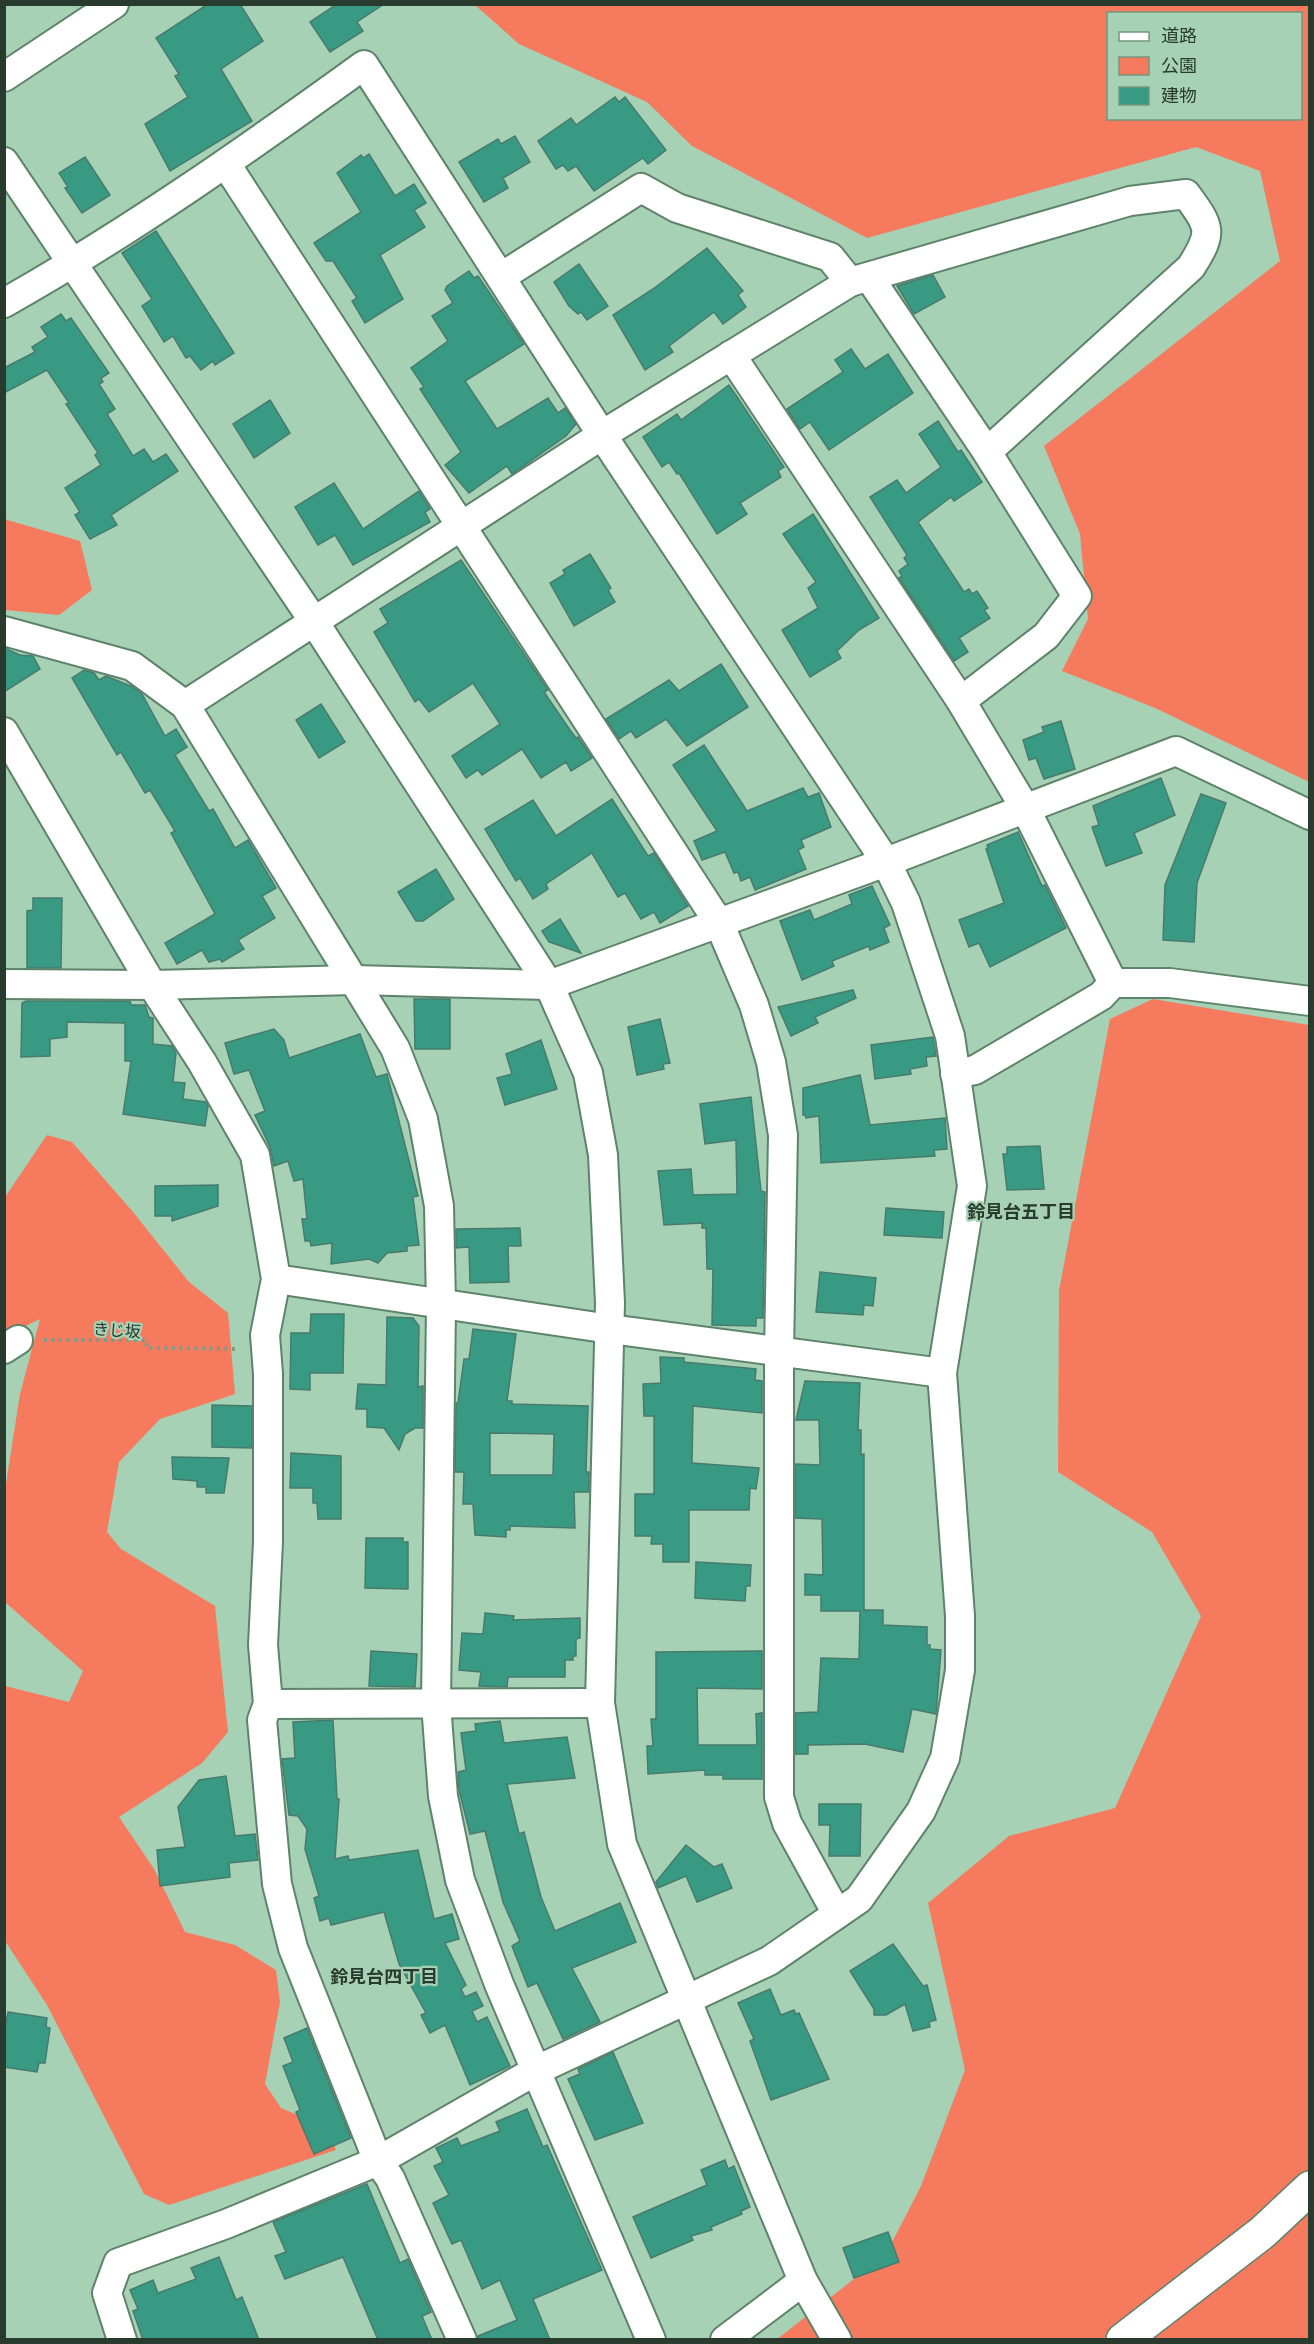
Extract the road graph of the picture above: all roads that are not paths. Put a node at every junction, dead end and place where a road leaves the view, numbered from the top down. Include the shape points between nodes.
1 (114, 4) edge
2 (4, 77) edge
3 (4, 162) edge
4 (226, 164) junction
5 (73, 264) junction
6 (501, 277) junction
7 (859, 280) junction
8 (4, 303) edge
9 (731, 355) junction
10 (602, 435) junction
11 (987, 452) junction
12 (460, 525) junction
13 (313, 620) junction
14 (4, 631) edge
15 (962, 701) junction
16 (185, 705) junction
17 (4, 732) edge
18 (1025, 808) junction
19 (1310, 815) edge
20 (886, 862) junction
21 (719, 923) junction
22 (354, 980) junction
23 (1113, 983) junction
24 (4, 984) edge
25 (152, 985) junction
26 (549, 985) junction
27 (1310, 1001) edge
28 (955, 1074) junction
29 (276, 1279) junction
30 (441, 1305) junction
31 (610, 1329) junction
32 (779, 1352) junction
33 (942, 1373) junction
34 (600, 1703) junction
35 (268, 1704) junction
36 (436, 1704) junction
37 (837, 1914) junction
38 (687, 2001) junction
39 (537, 2070) junction
40 (378, 2161) junction
41 (1310, 2188) edge
42 (803, 2281) junction
43 (122, 2340) edge
44 (462, 2340) edge
45 (651, 2340) edge
46 (725, 2340) edge
47 (837, 2340) edge
48 (1123, 2340) edge

1 - 2 street
3 - 5 street
4 - 5 street
4 - 6 street via 364,65
4 - 12 street
5 - 8 street
5 - 13 street
6 - 7 street via 641,188 677,208 830,257
6 - 10 street
7 - 9 street
7 - 11 street
7 - 11 street via 1130,201 1186,194 1207,222 1206,244 1191,267
9 - 10 street
9 - 15 street
10 - 12 street
10 - 20 street
11 - 15 street via 1077,596 1046,636
12 - 13 street
12 - 21 street
13 - 16 street
13 - 26 street
14 - 16 street via 132,666
15 - 18 street
16 - 22 street
17 - 25 street
18 - 19 street via 1176,751
18 - 20 street
18 - 23 street
20 - 21 street
20 - 28 street via 906,903 950,1036
21 - 26 street
21 - 32 street via 754,1005 771,1062 783,1135
22 - 25 street
22 - 26 street
22 - 30 street via 395,1048 423,1119 439,1206
23 - 27 street via 1170,983
23 - 28 street via 1101,996 975,1070
24 - 25 street
25 - 29 street via 255,1155
26 - 31 street via 588,1073 603,1155
28 - 33 street via 972,1186
29 - 30 street
29 - 35 street via 266,1335 268,1531 263,1645
30 - 31 street
30 - 36 street
31 - 32 street
31 - 34 street
32 - 33 street
32 - 37 street via 779,1797 787,1823
33 - 37 street via 960,1616 960,1670 945,1758 921,1811 859,1899
34 - 36 street
34 - 38 street via 622,1844
35 - 36 street
35 - 40 street via 262,1720 277,1884 293,1948
36 - 39 street via 443,1796 460,1880
37 - 38 street via 769,1961
38 - 39 street
38 - 42 street
39 - 40 street
39 - 45 street
40 - 43 street via 226,2224 118,2263 107,2292
40 - 44 street via 390,2178
41 - 48 street via 1263,2232
42 - 46 street
42 - 47 street

